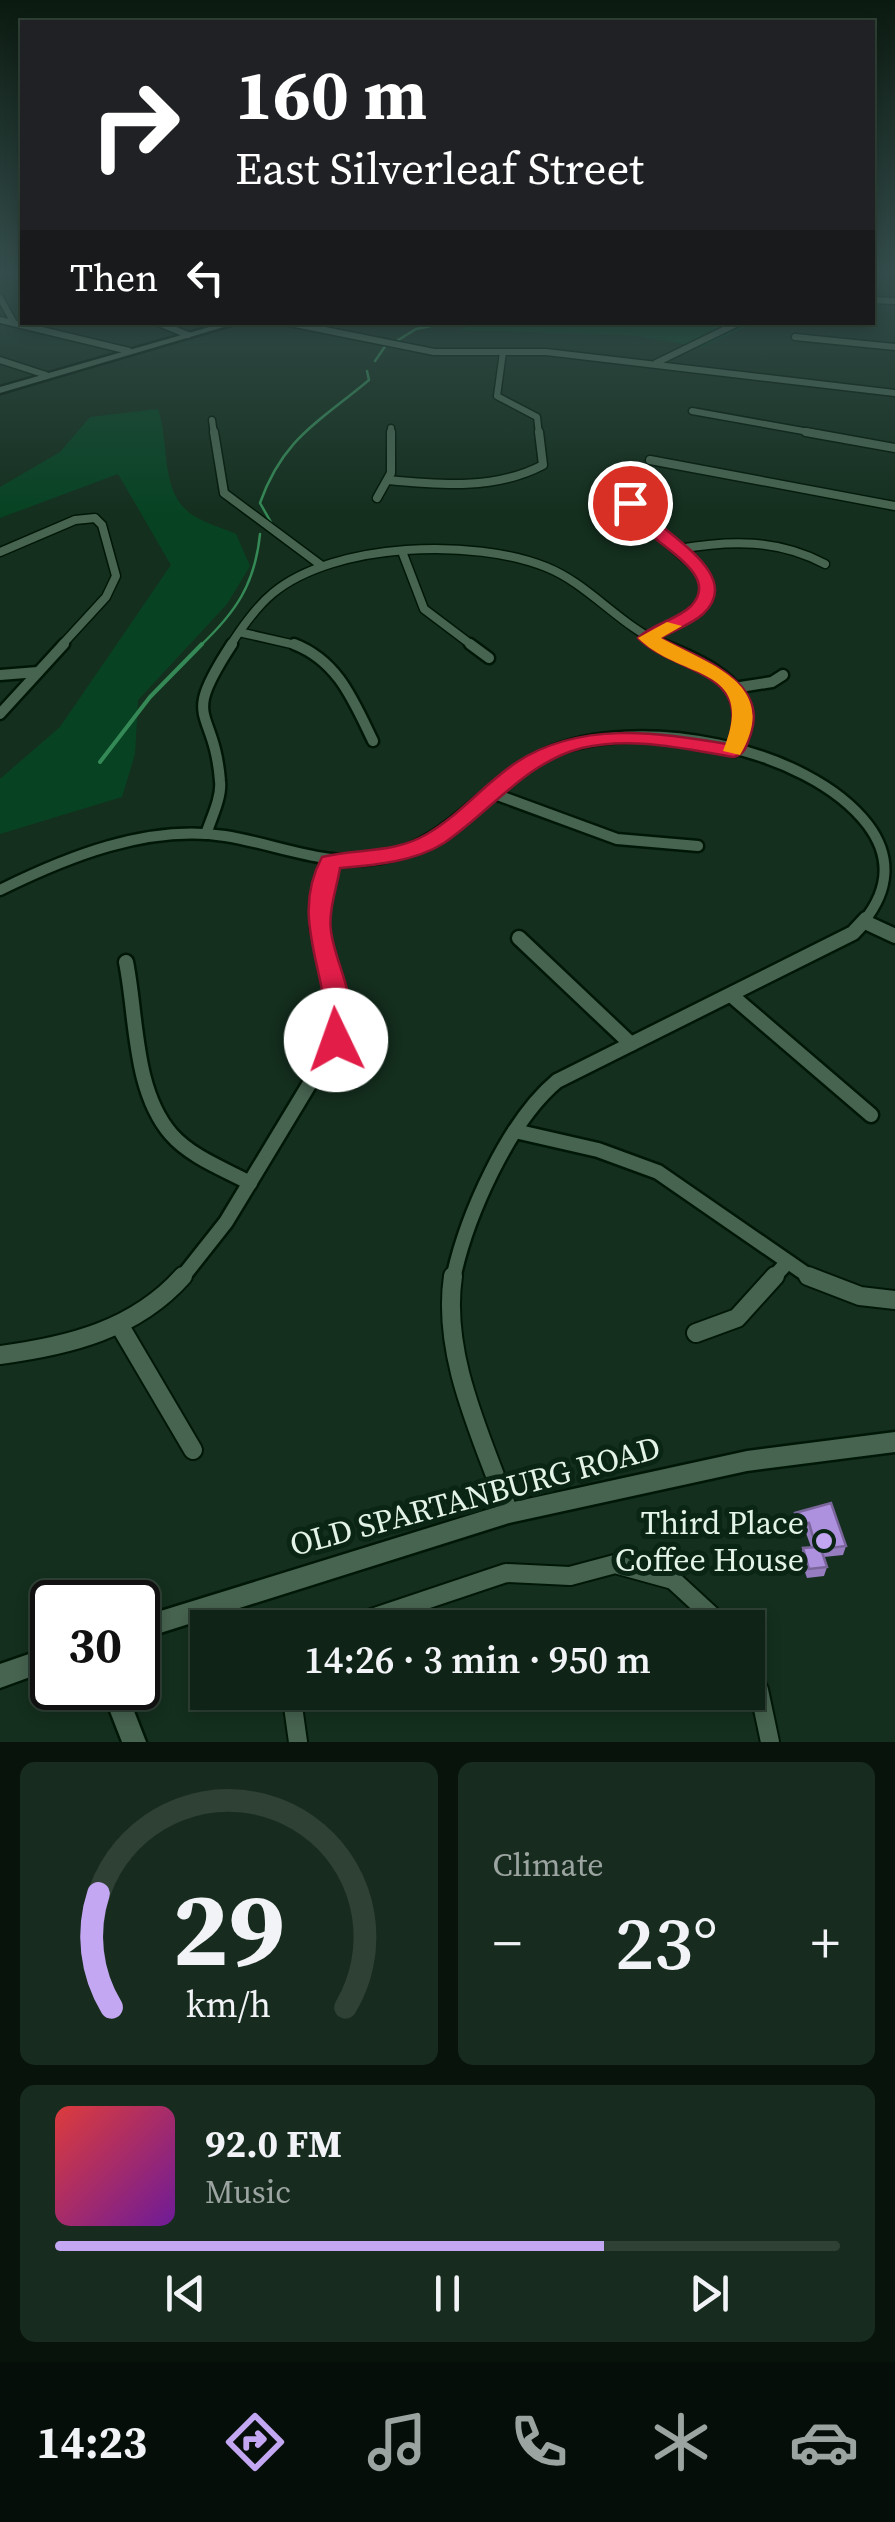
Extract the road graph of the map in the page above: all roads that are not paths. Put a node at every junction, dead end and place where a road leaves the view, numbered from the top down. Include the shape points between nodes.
1 (128, 351) edge
2 (430, 351) edge
3 (680, 351) edge
4 (503, 352) junction
5 (0, 360) edge
6 (656, 363) junction
7 (46, 374) junction
8 (0, 390) edge
9 (895, 393) edge
10 (692, 411) dead end
11 (212, 420) dead end
12 (391, 428) dead end
13 (895, 448) edge
14 (650, 460) dead end
15 (388, 480) junction
16 (628, 494) dead end
17 (377, 498) dead end
18 (895, 506) edge
19 (679, 549) junction
20 (0, 552) edge
21 (403, 554) junction
22 (826, 564) dead end
23 (322, 566) junction
24 (243, 633) junction
25 (647, 638) junction
26 (489, 658) dead end
27 (38, 672) junction
28 (0, 675) edge
29 (784, 675) dead end
30 (734, 688) junction
31 (0, 714) edge
32 (373, 741) dead end
33 (734, 751) junction
34 (492, 792) junction
35 (206, 834) junction
36 (698, 846) dead end
37 (330, 862) junction
38 (0, 890) edge
39 (865, 922) junction
40 (895, 936) edge
41 (518, 938) dead end
42 (126, 962) dead end
43 (731, 996) junction
44 (631, 1044) junction
45 (871, 1115) dead end
46 (515, 1131) junction
47 (250, 1184) junction
48 (784, 1266) junction
49 (895, 1300) edge
50 (120, 1326) junction
51 (696, 1332) dead end
52 (0, 1356) edge
53 (895, 1442) edge
54 (193, 1450) dead end
55 (509, 1514) junction
56 (397, 1610) edge
57 (706, 1610) edge
58 (160, 1622) edge
59 (30, 1666) edge
60 (0, 1676) edge
61 (122, 1710) edge
62 (294, 1710) edge
63 (764, 1710) edge
64 (134, 1742) edge
65 (298, 1742) edge
66 (770, 1742) edge

1 - 7 main road
2 - 4 street
3 - 6 street
4 - 6 street
4 - 15 street via 496,396 537,417 543,465 476,482
5 - 7 street
6 - 9 street
7 - 8 main road
10 - 13 street
11 - 23 street via 224,493
12 - 15 street
14 - 18 street
15 - 17 street
16 - 19 street via 635,515
19 - 22 street via 758,542
19 - 25 street via 704,573 706,597 692,615
20 - 27 street via 66,523 99,520 115,582
21 - 23 street
21 - 25 street via 477,551 535,562 566,576
21 - 26 street via 424,609
23 - 24 street via 275,591
24 - 32 street via 294,643 328,659
24 - 35 street via 201,697 221,784
25 - 30 street
27 - 28 street
27 - 31 street
29 - 30 street
30 - 33 street via 746,712
33 - 34 street via 654,738 592,740 542,756
33 - 39 street via 812,778 866,821 886,874
34 - 36 street via 617,842
34 - 37 street via 420,846
35 - 37 street
35 - 38 street via 150,838
37 - 47 street via 318,928 339,1030
39 - 40 street
39 - 43 street via 838,943
41 - 44 street
42 - 47 street via 162,1121 180,1143
43 - 44 street
43 - 45 street
44 - 46 street via 536,1097
46 - 48 street via 662,1174
46 - 55 street via 465,1239 451,1292 457,1350
47 - 50 street via 196,1268
48 - 49 street via 834,1289
48 - 51 street via 737,1318
50 - 52 street via 48,1350
50 - 54 street
53 - 55 street, OLD SPARTANBURG ROAD via 747,1461
55 - 58 street, OLD SPARTANBURG ROAD
56 - 57 street via 506,1574 570,1576 615,1564 673,1580
59 - 60 street
61 - 64 street
62 - 65 street
63 - 66 street

